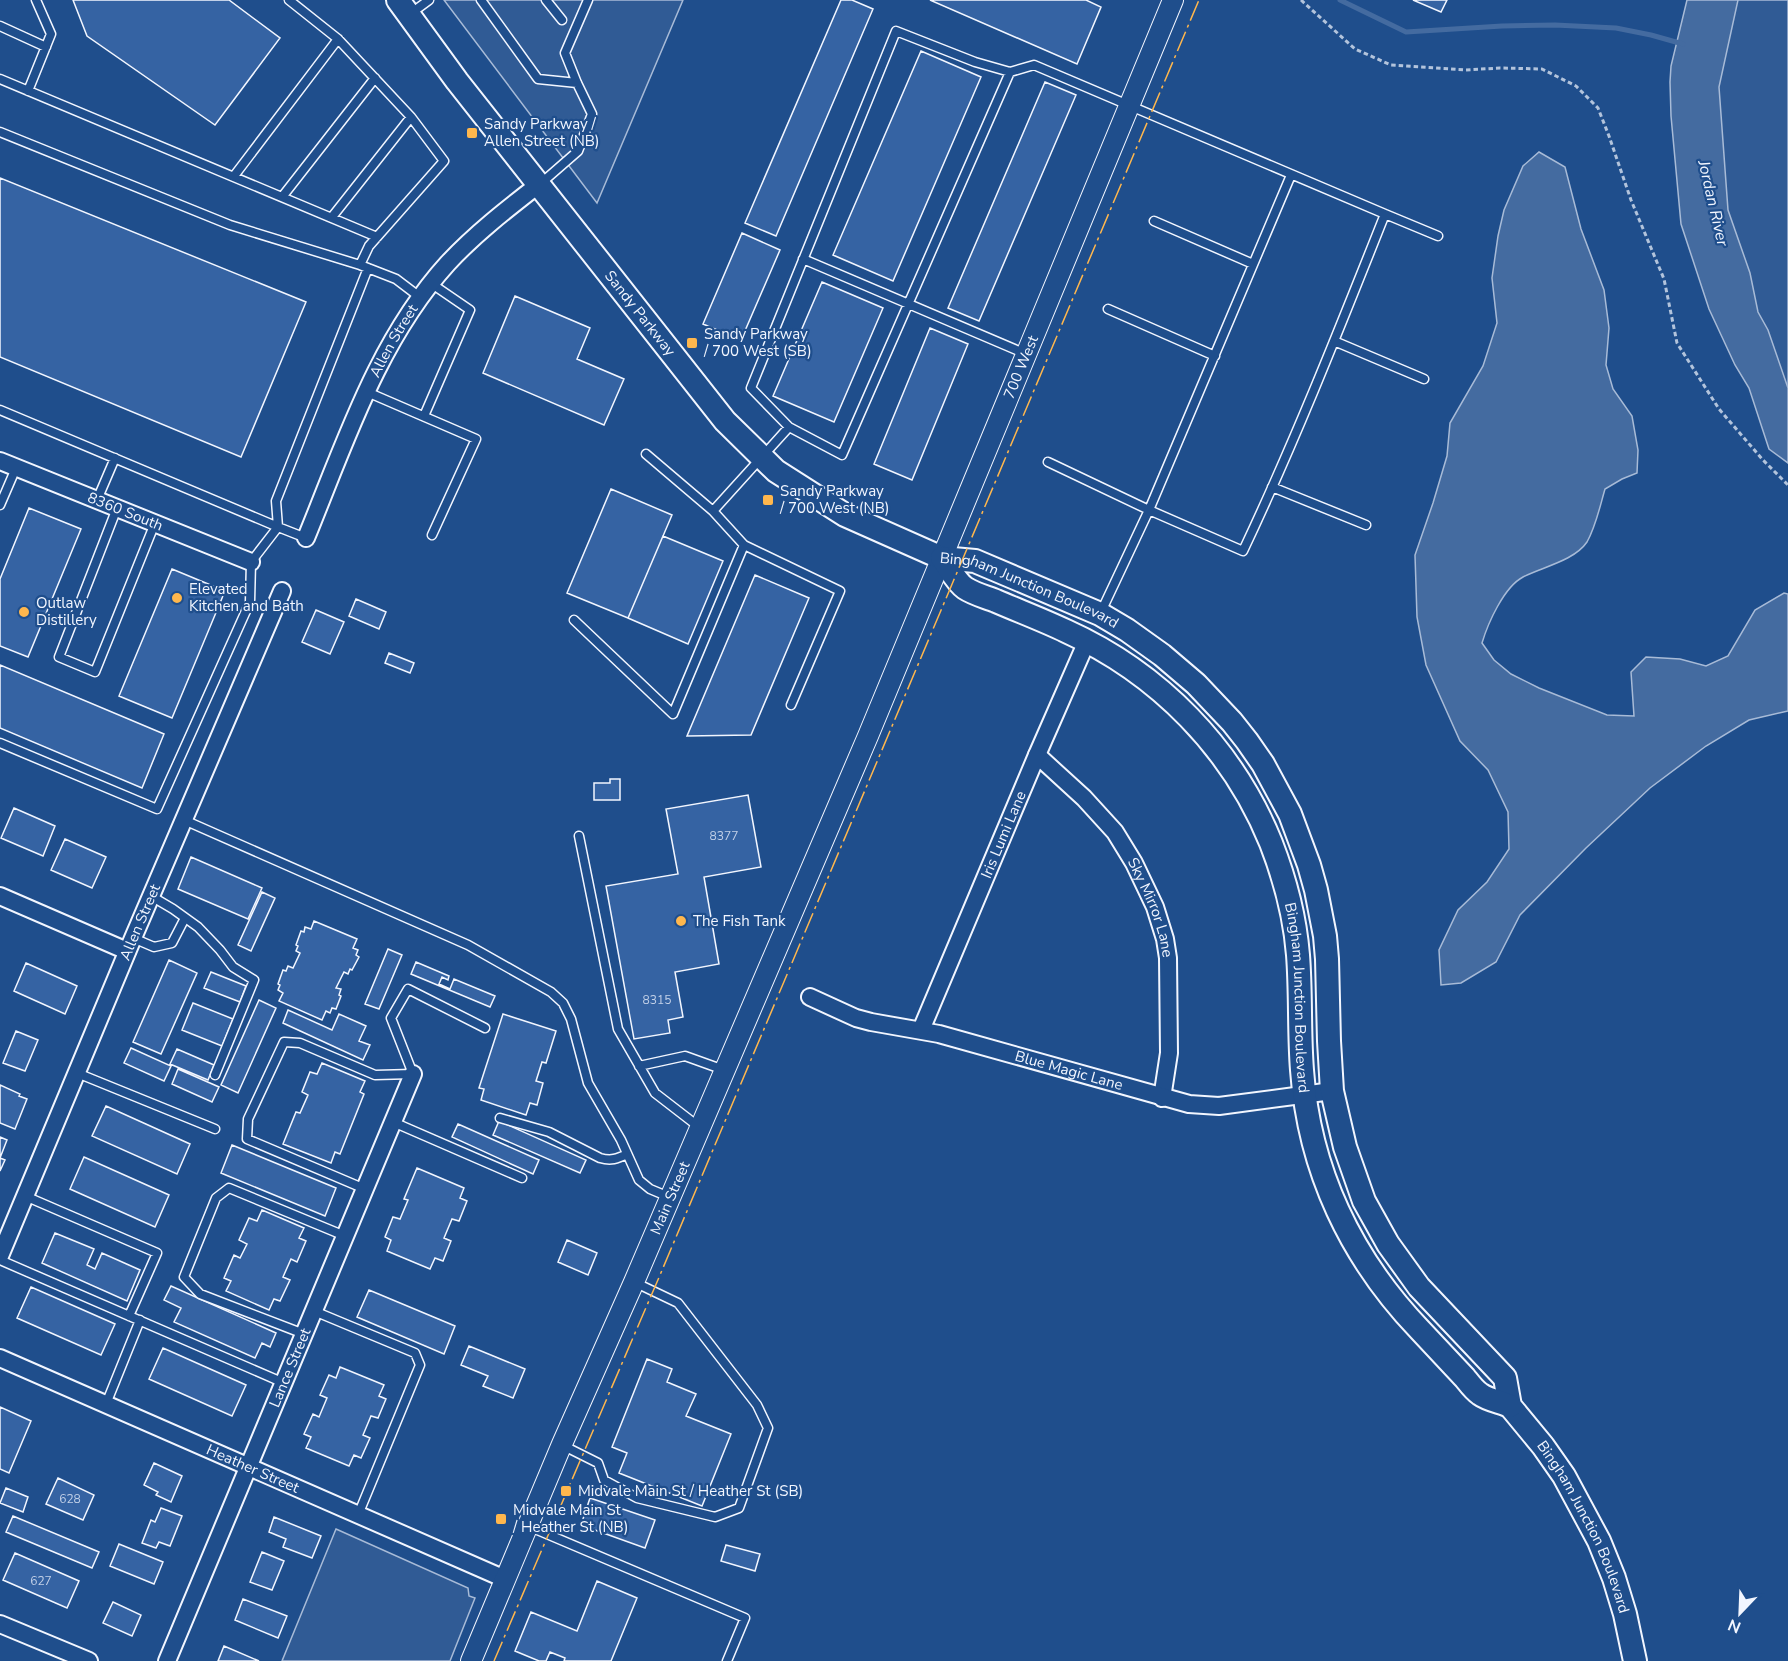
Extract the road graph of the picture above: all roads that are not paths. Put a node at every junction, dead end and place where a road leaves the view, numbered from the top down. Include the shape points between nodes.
1 (36, 0) edge
2 (289, 0) edge
3 (429, 0) edge
4 (480, 0) edge
5 (546, 0) edge
6 (588, 0) edge
7 (1173, 0) edge
8 (403, 8) edge
9 (562, 20) dead end
10 (0, 26) edge
11 (338, 39) junction
12 (46, 47) junction
13 (1010, 72) junction
14 (375, 78) junction
15 (0, 79) edge
16 (577, 83) junction
17 (28, 91) junction
18 (1129, 106) junction
19 (411, 117) junction
20 (0, 132) edge
21 (1291, 176) junction
22 (234, 177) junction
23 (538, 185) junction
24 (282, 197) junction
25 (1385, 214) junction
26 (332, 218) junction
27 (1154, 221) dead end
28 (1438, 236) dead end
29 (377, 237) junction
30 (803, 259) junction
31 (1253, 264) junction
32 (364, 267) junction
33 (432, 284) junction
34 (421, 298) junction
35 (908, 305) junction
36 (1108, 309) dead end
37 (1334, 341) junction
38 (1026, 354) junction
39 (1215, 356) junction
40 (1424, 379) dead end
41 (367, 392) junction
42 (0, 410) edge
43 (424, 416) junction
44 (789, 427) junction
45 (646, 454) dead end
46 (762, 456) junction
47 (115, 458) junction
48 (1048, 462) dead end
49 (8, 464) edge
50 (1272, 487) junction
51 (97, 500) junction
52 (0, 505) edge
53 (117, 508) junction
54 (1149, 510) junction
55 (713, 511) junction
56 (155, 523) junction
57 (1365, 525) dead end
58 (278, 527) junction
59 (432, 535) dead end
60 (306, 538) joint
61 (744, 545) junction
62 (942, 558) junction
63 (251, 562) junction
64 (282, 591) dead end
65 (1100, 614) junction
66 (574, 620) dead end
67 (1087, 641) junction
68 (791, 705) dead end
69 (868, 736) joint
70 (0, 743) edge
71 (1037, 755) junction
72 (184, 820) junction
73 (579, 836) dead end
74 (0, 896) edge
75 (150, 896) junction
76 (185, 918) junction
77 (130, 944) junction
78 (810, 997) dead end
79 (485, 1028) dead end
80 (921, 1030) junction
81 (639, 1066) junction
82 (724, 1070) junction
83 (77, 1073) junction
84 (413, 1074) junction
85 (216, 1075) dead end
86 (1332, 1091) junction
87 (1305, 1096) junction
88 (1162, 1098) junction
89 (500, 1118) dead end
90 (393, 1122) junction
91 (700, 1127) junction
92 (215, 1129) dead end
93 (627, 1154) junction
94 (522, 1179) dead end
95 (365, 1189) junction
96 (25, 1196) junction
97 (670, 1197) junction
98 (6, 1224) edge
99 (345, 1236) junction
100 (0, 1258) edge
101 (634, 1282) junction
102 (314, 1311) junction
103 (129, 1316) junction
104 (140, 1320) junction
105 (304, 1334) junction
106 (0, 1358) edge
107 (284, 1383) junction
108 (106, 1404) junction
109 (1510, 1406) junction
110 (562, 1444) junction
111 (249, 1467) junction
112 (358, 1515) junction
113 (528, 1526) junction
114 (505, 1579) junction
115 (0, 1624) edge
116 (88, 1661) edge
117 (167, 1661) edge
118 (471, 1661) edge
119 (727, 1661) edge
120 (1635, 1661) edge

1 - 12 lane via 51,34
2 - 11 lane
3 - 8 lane
4 - 16 lane via 538,79
5 - 9 lane
6 - 16 lane via 565,53
7 - 18 street, 700 West
8 - 23 main road, Sandy Parkway
10 - 12 lane
11 - 14 lane
11 - 22 lane
12 - 17 lane
13 - 18 lane via 1034,65
13 - 30 lane via 896,31
13 - 35 lane
14 - 19 lane
14 - 24 lane
15 - 17 lane
16 - 23 lane via 592,114 578,151
17 - 22 lane
18 - 21 lane
18 - 38 street, 700 West
19 - 26 lane
19 - 29 lane via 444,161
20 - 32 lane via 230,225
21 - 25 lane
21 - 31 lane
22 - 24 lane
23 - 33 street, Allen Street via 465,246
23 - 46 main road, Sandy Parkway via 725,422
24 - 26 lane
25 - 28 lane
25 - 37 lane
26 - 29 lane
27 - 31 lane
29 - 32 lane via 369,246
30 - 35 lane
30 - 44 lane via 751,388
31 - 39 lane
32 - 34 lane via 396,279
32 - 58 lane via 276,501
33 - 34 street, Allen Street
33 - 43 lane via 470,310
34 - 41 street, Allen Street via 400,327
35 - 38 lane
35 - 44 lane via 842,455
36 - 39 lane
37 - 40 lane
37 - 50 lane
38 - 62 street, 700 West
39 - 54 lane
41 - 43 lane
41 - 60 street, Allen Street
42 - 47 lane
43 - 59 lane via 476,439
44 - 46 lane
45 - 55 lane
46 - 55 lane
46 - 62 main road, Sandy Parkway via 776,471 845,514
47 - 51 lane
47 - 58 lane
48 - 54 lane
49 - 51 street, 8360 South
49 - 52 lane
50 - 54 lane via 1243,551
50 - 57 lane
51 - 53 street, 8360 South
53 - 56 street, 8360 South
53 - 56 lane via 59,657 95,672
54 - 65 lane
55 - 61 lane
56 - 63 street, 8360 South
58 - 60 lane
58 - 63 lane
61 - 66 lane via 673,714
61 - 68 lane via 840,591
62 - 65 main road, Bingham Junction Boulevard via 975,561
62 - 67 main road, Bingham Junction Boulevard via 964,588
62 - 69 street, 700 West
63 - 70 lane via 250,602 157,809
64 - 72 street, Allen Street
65 - 86 main road, Bingham Junction Boulevard via 1136,636 1196,684 1247,741 1290,814 1316,890 1325,936
67 - 71 street, Iris Lumi Lane
67 - 87 main road, Bingham Junction Boulevard via 1134,670 1190,718 1229,765 1259,817 1281,871 1294,928
69 - 82 street, Main Street
71 - 80 street, Iris Lumi Lane
71 - 88 street, Sky Mirror Lane via 1115,832 1155,907 1168,958 1169,1053
72 - 75 street, Allen Street
72 - 93 lane via 468,945 551,992 564,1003 588,1083
73 - 81 lane via 618,1029
74 - 77 street
75 - 76 lane
75 - 77 street, Allen Street
76 - 77 lane via 172,942 154,946
76 - 85 lane via 233,967 254,980
77 - 83 street, Allen Street
78 - 80 street, Blue Magic Lane via 872,1023
79 - 84 lane via 408,989 391,1018
80 - 88 street, Blue Magic Lane
81 - 82 lane via 685,1056
81 - 91 lane via 655,1093
82 - 91 street, Main Street
83 - 92 lane
83 - 96 street, Allen Street
84 - 90 street, Lance Street
84 - 95 lane via 375,1075 300,1043 284,1042 248,1119 247,1139
86 - 87 street, Blue Magic Lane
86 - 109 main road, Bingham Junction Boulevard via 1351,1165 1376,1223 1419,1287 1505,1378
87 - 88 street, Blue Magic Lane via 1219,1106
87 - 109 main road, Bingham Junction Boulevard via 1324,1175 1342,1221 1366,1264 1402,1311 1479,1394
89 - 93 lane via 549,1132 600,1158 615,1160
90 - 94 lane
90 - 95 street, Lance Street
91 - 97 street, Main Street
93 - 97 lane via 644,1185
95 - 99 street, Lance Street
96 - 98 street, Allen Street
96 - 103 lane via 157,1253
97 - 101 street, Main Street
98 - 100 street, Allen Street
99 - 102 street, Lance Street
99 - 105 lane via 229,1188 216,1197 184,1277 200,1294
100 - 103 lane
101 - 110 street, Main Street
101 - 110 lane via 678,1303 757,1405 768,1428 739,1508 715,1517 636,1498 604,1480 598,1463
102 - 105 street, Lance Street
102 - 112 lane via 415,1353 420,1365
103 - 104 lane
104 - 107 lane
104 - 108 lane
105 - 107 street, Lance Street
106 - 108 street, Heather Street
107 - 111 street, Lance Street
108 - 111 street, Heather Street
109 - 120 main road, Bingham Junction Boulevard via 1564,1476 1599,1541 1625,1614
110 - 113 street, Main Street
111 - 112 street, Heather Street
111 - 117 street, Lance Street
112 - 114 street, Heather Street
113 - 114 street, Main Street
113 - 119 lane via 745,1618
114 - 118 street, Main Street
115 - 116 street

